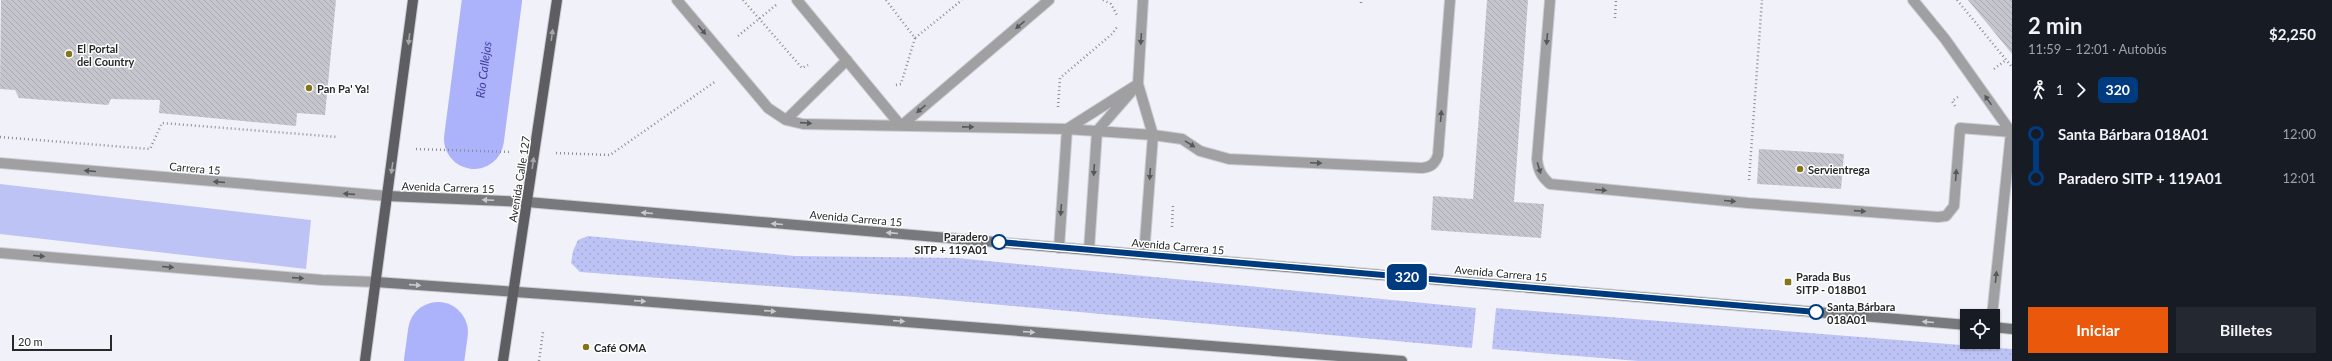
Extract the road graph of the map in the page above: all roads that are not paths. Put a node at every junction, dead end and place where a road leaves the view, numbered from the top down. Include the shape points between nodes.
1 (414, 0) edge
2 (557, 0) edge
3 (677, 0) edge
4 (797, 0) edge
5 (1050, 0) edge
6 (1143, 0) edge
7 (1450, 0) edge
8 (1550, 0) edge
9 (1913, 0) edge
10 (847, 60) junction
11 (1138, 84) junction
12 (786, 120) junction
13 (901, 126) junction
14 (1067, 129) junction
15 (1097, 131) junction
16 (2011, 132) edge
17 (1152, 135) junction
18 (0, 163) edge
19 (388, 196) junction
20 (527, 202) junction
21 (1059, 248) junction
22 (1089, 250) junction
23 (0, 253) edge
24 (1144, 255) junction
25 (376, 282) junction
26 (514, 292) junction
27 (1993, 309) edge
28 (1960, 324) edge
29 (2000, 328) edge
30 (2012, 329) edge
31 (365, 361) edge
32 (503, 361) edge
33 (1402, 361) edge

1 -> 19 main road
20 -> 2 main road, Avenida Calle 127
3 -> 12 street via 768,108
4 - 10 street
5 -> 13 street
6 -> 11 street
17 -> 7 street via 1182,139 1200,151 1229,159 1430,167 1438,155
8 -> 16 street via 1537,159 1538,169 1550,184 1938,217 1946,216 1954,206 1960,128
16 -> 9 street via 1945,38
10 - 12 street
10 - 13 street
11 - 14 street
11 - 15 street
11 - 17 street
12 -> 13 street via 803,124
13 -> 14 street
14 - 15 street
14 -> 21 street
15 - 17 street
15 -> 22 street
27 -> 16 street
17 -> 24 street
19 -> 18 street, Carrera 15
20 -> 19 main road, Avenida Carrera 15
19 - 25 main road
21 -> 20 main road, Avenida Carrera 15
20 - 26 main road, Avenida Calle 127
21 - 22 main road, Avenida Carrera 15
22 - 24 main road, Avenida Carrera 15
23 -> 25 street via 322,280
28 -> 24 main road, Avenida Carrera 15
25 -> 26 main road
25 - 31 main road
26 - 32 main road, Avenida Calle 127
26 -> 33 main road
29 - 30 main road

